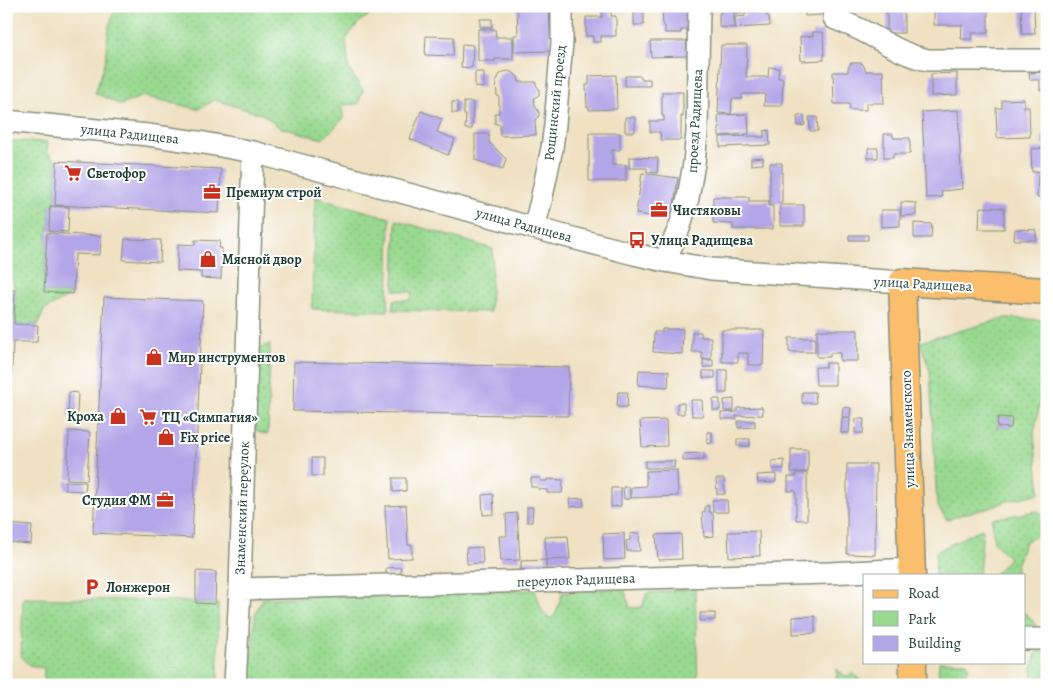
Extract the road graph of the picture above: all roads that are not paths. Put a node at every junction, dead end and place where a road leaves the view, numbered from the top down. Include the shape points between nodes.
1 (562, 6) edge
2 (698, 6) edge
3 (834, 18) dead end
4 (1047, 60) edge
5 (6, 121) edge
6 (252, 152) junction
7 (534, 228) junction
8 (665, 261) junction
9 (902, 282) junction
10 (1047, 291) edge
11 (912, 572) edge
12 (240, 589) junction
13 (1026, 639) edge
14 (1047, 639) edge
15 (913, 664) edge
16 (235, 685) edge
17 (913, 685) edge

1 - 7 street, Рощинский проезд via 562,42 552,148
2 - 8 street, проезд Радищева via 694,163 680,226
3 - 4 street via 914,58
5 - 6 street, улица Радищева via 148,135
6 - 7 street, улица Радищева
6 - 12 street, Знаменский переулок
7 - 8 street, улица Радищева
8 - 9 street, улица Радищева via 711,269
9 - 10 main road, улица Радищева
9 - 11 main road, улица Знаменского
11 - 12 street, переулок Радищева
12 - 16 street, Знаменский переулок
13 - 14 street
15 - 17 main road

